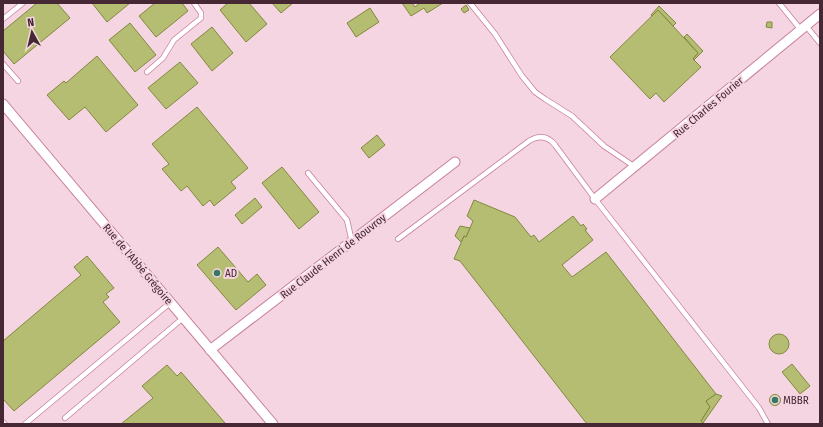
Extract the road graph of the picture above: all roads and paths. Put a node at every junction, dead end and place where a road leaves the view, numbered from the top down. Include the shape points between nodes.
1 (23, 3) edge
2 (194, 3) edge
3 (470, 3) edge
4 (779, 3) edge
5 (820, 14) edge
6 (3, 19) edge
7 (803, 28) junction
8 (820, 43) edge
9 (3, 64) edge
10 (147, 72) dead end
11 (18, 81) dead end
12 (3, 104) edge
13 (455, 162) dead end
14 (635, 167) junction
15 (308, 173) dead end
16 (595, 199) junction
17 (398, 239) dead end
18 (352, 242) junction
19 (170, 303) junction
20 (183, 318) junction
21 (210, 350) junction
22 (64, 418) dead end
23 (25, 424) edge
24 (272, 424) edge
25 (768, 424) edge

1 - 6 lane
2 - 10 lane via 201,13 201,18 174,40 163,58
3 - 14 lane via 495,34 522,76 540,96 572,116 604,146
4 - 7 lane
5 - 7 street, Rue Charles Fourier
7 - 8 lane
7 - 14 street, Rue Charles Fourier
9 - 11 lane
12 - 19 street, Rue de l'Abbé Grégoire
13 - 18 street, Rue Claude Henri de Rouvroy
14 - 16 street, Rue Charles Fourier
15 - 18 lane via 347,220
16 - 17 lane via 552,141 536,137
16 - 25 lane via 759,408
18 - 21 street, Rue Claude Henri de Rouvroy
19 - 20 street, Rue de l'Abbé Grégoire
19 - 23 lane
20 - 21 street, Rue de l'Abbé Grégoire
20 - 22 lane
21 - 24 street, Rue de l'Abbé Grégoire

